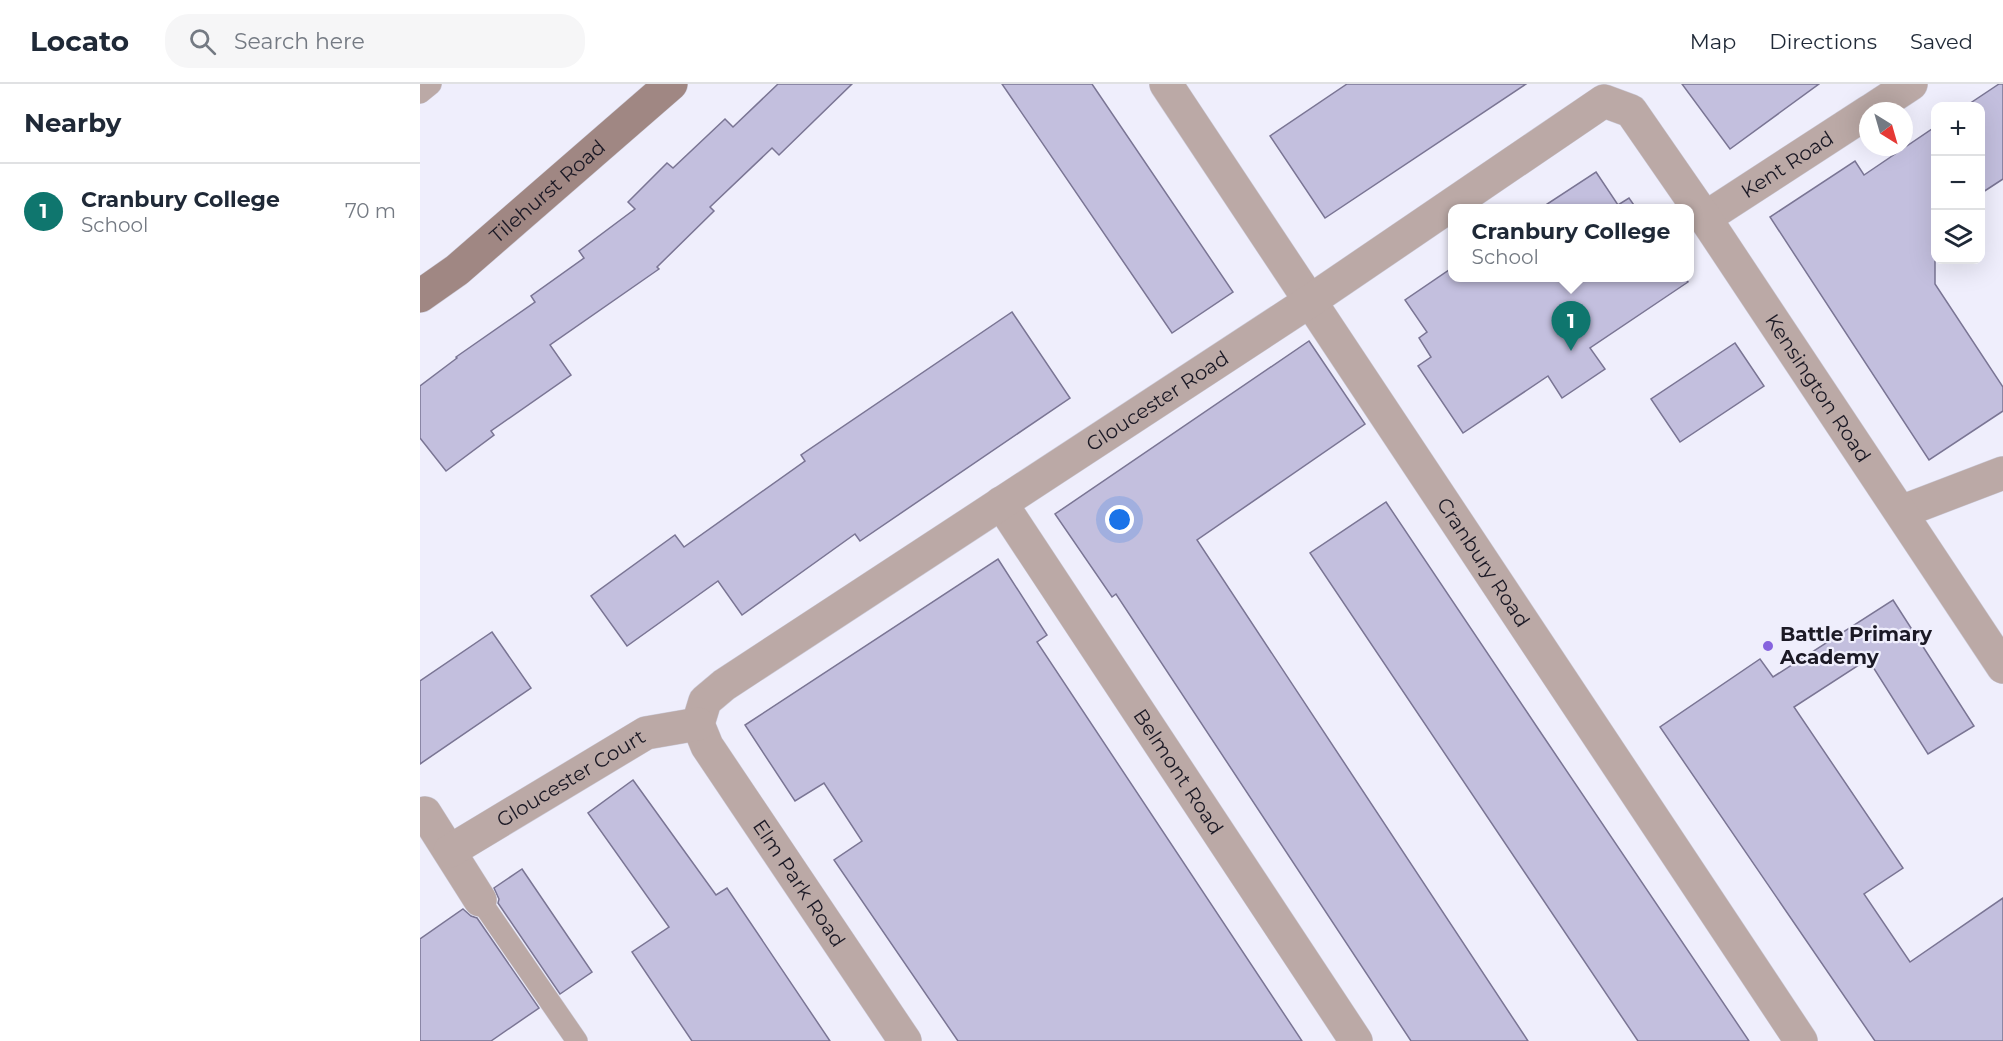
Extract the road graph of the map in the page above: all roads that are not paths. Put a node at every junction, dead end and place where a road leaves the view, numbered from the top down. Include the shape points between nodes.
1 (431, 84) edge
2 (671, 84) edge
3 (1166, 84) edge
4 (1911, 84) edge
5 (420, 93) edge
6 (1884, 102) edge
7 (1631, 111) joint
8 (1859, 118) edge
9 (1453, 204) edge
10 (1448, 207) edge
11 (1705, 218) junction
12 (420, 296) edge
13 (1310, 301) junction
14 (2003, 473) edge
15 (1001, 503) junction
16 (1901, 512) junction
17 (2003, 667) edge
18 (698, 724) junction
19 (425, 813) dead end
20 (450, 851) junction
21 (480, 900) joint
22 (577, 1041) edge
23 (905, 1041) edge
24 (1356, 1041) edge
25 (1801, 1041) edge

1 - 5 lane
2 - 12 street, Tilehurst Road via 457,270
3 - 13 street, Cranbury Road
4 - 6 street, Kent Road
7 - 9 street, Gloucester Road via 1604,101
7 - 11 street, Kensington Road
8 - 11 street, Kent Road
10 - 13 street, Gloucester Road
11 - 16 street, Kensington Road
13 - 15 street, Gloucester Road
13 - 25 street, Cranbury Road
14 - 16 street
15 - 18 street, Gloucester Road via 724,685 705,701
15 - 24 street, Belmont Road
16 - 17 street, Kensington Road
18 - 20 street, Gloucester Court via 646,732
18 - 23 street, Elm Park Road via 707,746
19 - 20 street
20 - 21 street
21 - 22 lane

